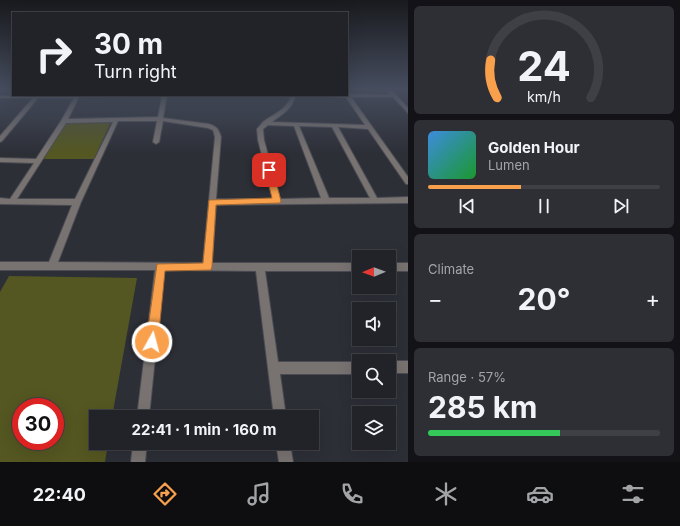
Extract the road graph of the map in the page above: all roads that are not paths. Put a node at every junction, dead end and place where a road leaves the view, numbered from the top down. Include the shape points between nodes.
1 (26, 110) edge
2 (70, 110) edge
3 (162, 110) edge
4 (285, 110) edge
5 (357, 110) edge
6 (160, 119) junction
7 (116, 120) junction
8 (64, 121) junction
9 (265, 124) junction
10 (296, 125) junction
11 (334, 126) junction
12 (370, 128) junction
13 (0, 140) edge
14 (156, 142) dead end
15 (0, 160) edge
16 (37, 161) junction
17 (408, 182) edge
18 (375, 200) junction
19 (408, 200) edge
20 (0, 201) edge
21 (12, 201) junction
22 (277, 201) junction
23 (326, 201) junction
24 (78, 202) junction
25 (212, 202) junction
26 (52, 266) junction
27 (260, 266) junction
28 (1, 267) edge
29 (160, 267) junction
30 (207, 267) junction
31 (352, 267) edge
32 (396, 267) edge
33 (408, 267) edge
34 (396, 367) edge
35 (408, 367) edge
36 (274, 368) junction
37 (352, 368) edge
38 (144, 410) edge
39 (279, 410) edge
40 (139, 450) edge
41 (284, 450) edge
42 (138, 462) edge
43 (286, 462) edge

1 - 13 street
2 - 8 street
3 - 6 street
4 - 9 street
5 - 12 street
6 - 7 street
6 - 14 street
6 - 25 street via 209,126 217,131
7 - 8 street
7 - 24 street
8 - 16 street
9 - 10 street
9 - 22 street via 260,133
10 - 11 street
10 - 23 street
11 - 12 street
11 - 18 street
12 - 17 street
15 - 16 street
16 - 21 street
18 - 19 street
18 - 23 street
20 - 21 street
21 - 24 street
22 - 23 street
22 - 25 street
24 - 26 street
25 - 30 street
26 - 28 street
26 - 29 street
27 - 30 street
27 - 31 street
27 - 36 street
29 - 30 street
29 - 38 street
32 - 33 street
34 - 35 street
36 - 37 street
36 - 39 street
40 - 42 street
41 - 43 street

